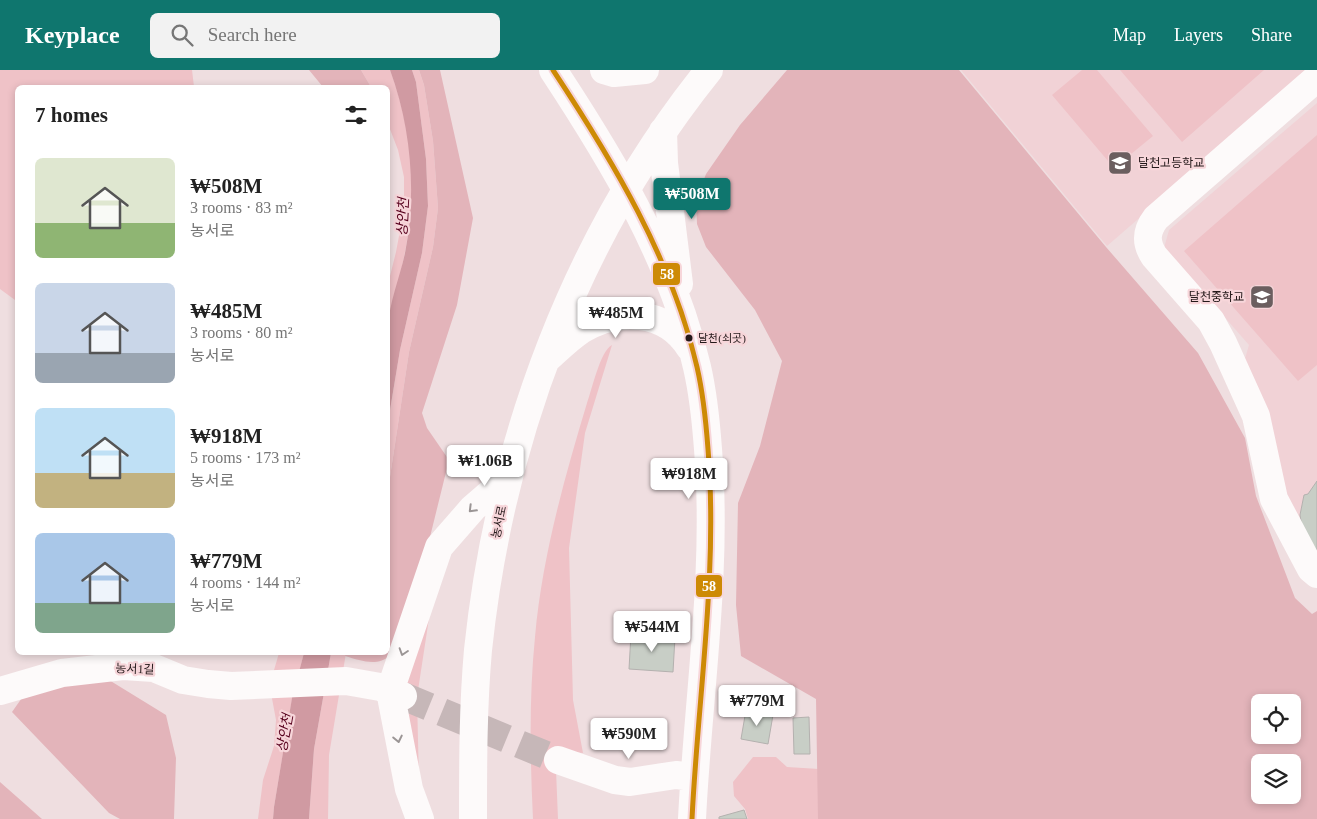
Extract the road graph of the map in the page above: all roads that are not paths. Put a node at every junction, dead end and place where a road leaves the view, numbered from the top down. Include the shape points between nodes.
1 (553, 70) edge
2 (604, 70) edge
3 (645, 70) edge
4 (709, 70) edge
5 (1317, 78) edge
6 (663, 131) junction
7 (626, 188) junction
8 (681, 313) junction
9 (693, 354) junction
10 (544, 362) junction
11 (509, 476) junction
12 (1317, 574) edge
13 (0, 691) edge
14 (396, 693) junction
15 (558, 760) tunnel mouth
16 (694, 776) junction
17 (420, 819) edge
18 (473, 819) edge
19 (692, 819) edge

1 - 7 street
2 - 3 street via 614,73
4 - 6 street, 농서로
5 - 12 street via 1156,218 1148,234 1148,246 1154,256 1211,321 1223,343 1256,416 1274,498 1311,569
6 - 7 street, 농서로
6 - 8 street
7 - 8 street
7 - 10 street, 농서로 via 591,252
8 - 9 street
9 - 10 street via 683,337 671,327 652,317 637,314 593,323
9 - 16 street via 706,419 711,482 711,548
10 - 11 street, 농서로
11 -> 14 street via 472,508 439,547
11 - 18 street, 농서로 via 489,570 478,650
13 - 14 street, 농서1길 via 62,673 123,666 154,668 184,680 208,684 346,681
14 -> 17 street via 409,789
15 - 16 street via 630,782 676,775
16 - 19 street

